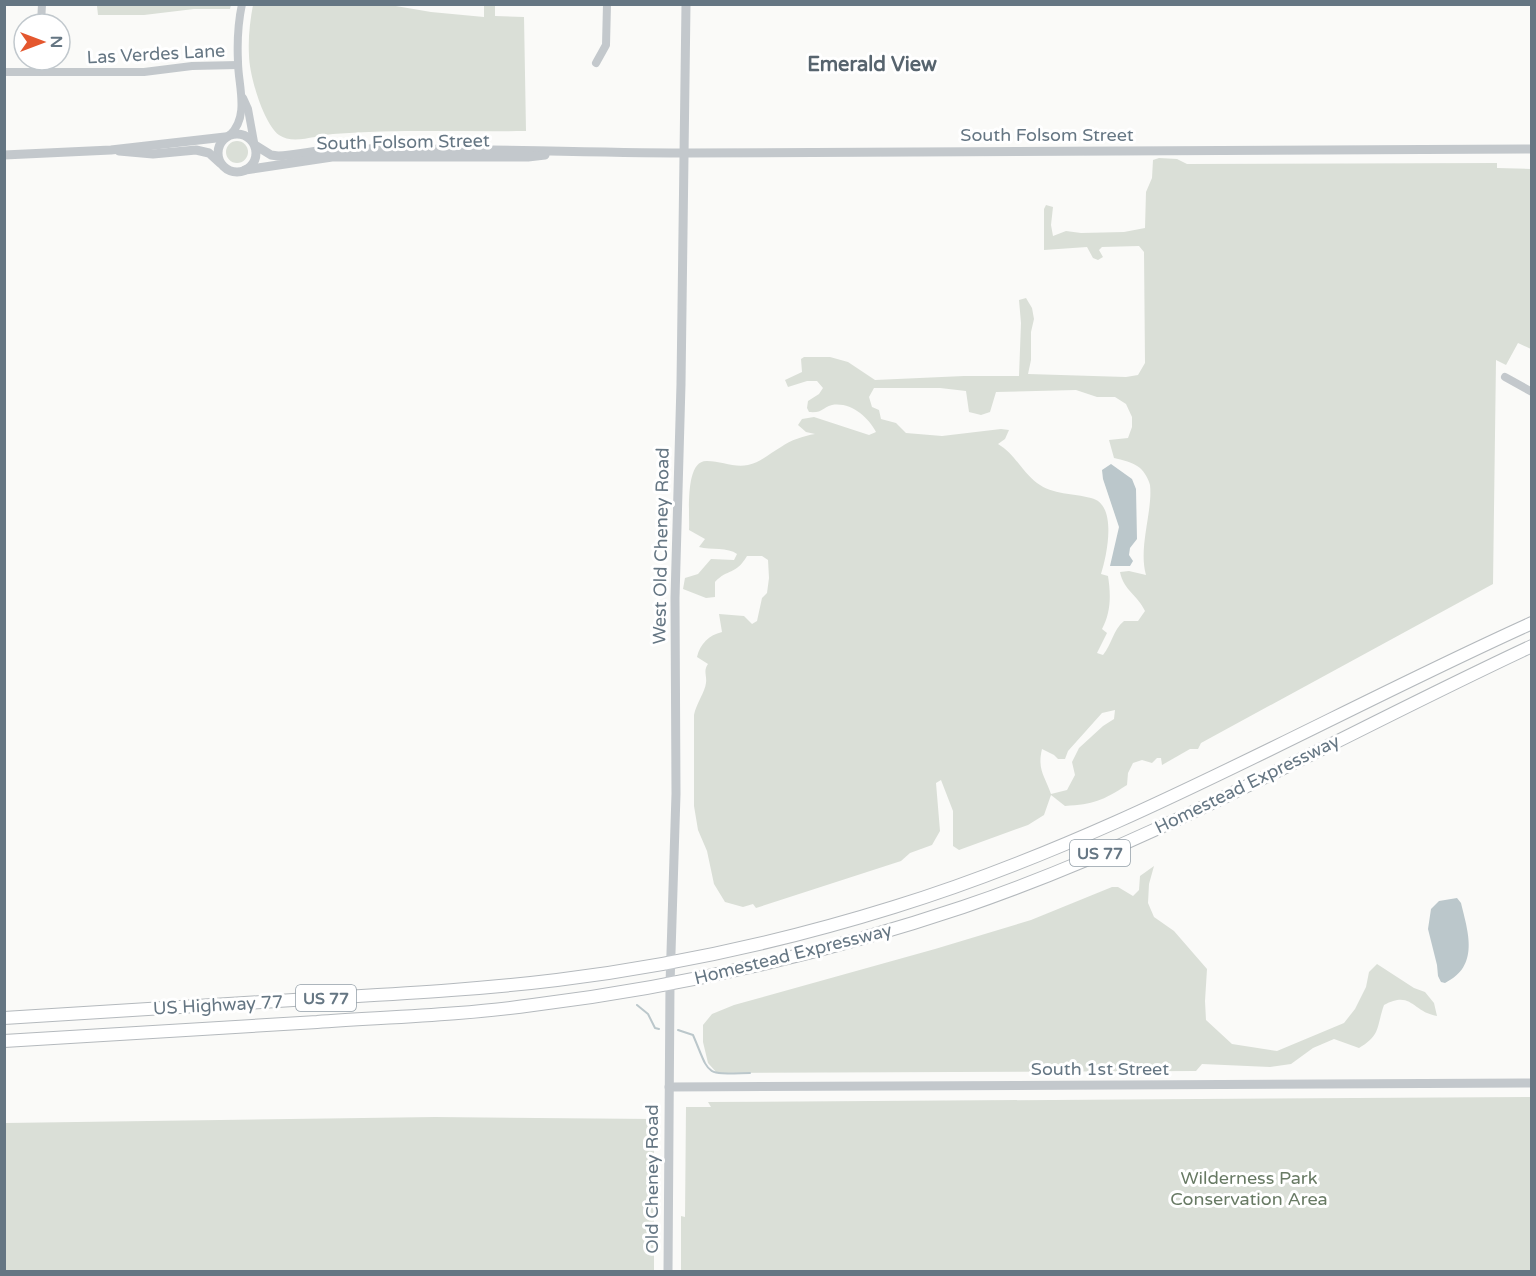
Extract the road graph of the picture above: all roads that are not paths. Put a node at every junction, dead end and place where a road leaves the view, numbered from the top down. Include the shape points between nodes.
1 (242, 4) edge
2 (608, 4) edge
3 (687, 4) edge
4 (596, 63) dead end
5 (238, 65) junction
6 (72, 72) edge
7 (242, 93) junction
8 (227, 136) junction
9 (254, 144) junction
10 (1532, 149) edge
11 (111, 150) junction
12 (563, 153) junction
13 (685, 153) junction
14 (4, 155) edge
15 (221, 164) junction
16 (245, 170) junction
17 (1505, 377) dead end
18 (1532, 392) edge
19 (1532, 623) edge
20 (1532, 646) edge
21 (670, 962) junction
22 (646, 965) joint
23 (670, 984) junction
24 (642, 988) joint
25 (4, 1018) edge
26 (4, 1041) edge
27 (1532, 1083) edge
28 (669, 1087) junction
29 (668, 1272) edge

1 - 5 street
2 - 4 street via 606,45
3 - 13 street, West Old Cheney Road
5 - 6 street, Las Verdes Lane via 144,72
5 - 7 street
7 - 8 street via 240,119
7 - 9 street
8 - 9 street via 240,133
8 - 11 street
8 - 15 street via 219,147
9 - 12 street, South Folsom Street via 278,156 339,149 527,149
9 - 16 street via 254,162
10 - 13 street, South Folsom Street
11 - 14 street
11 - 15 street via 153,154 196,150 208,153
12 - 13 street, South Folsom Street
12 - 16 street, South Folsom Street via 528,157 332,157
13 - 21 street, West Old Cheney Road
15 - 16 street via 232,172
17 - 18 street
19 - 21 highway, Homestead Expressway / US 77 via 1144,811 1024,862 826,927
20 - 23 highway, Homestead Expressway / US 77 via 1189,813 1032,882 840,945
21 - 22 highway, Homestead Expressway / US 77
21 - 23 street, West Old Cheney Road
22 - 25 highway, US Highway 77 / US 77 via 560,980 439,991
23 - 24 highway, Homestead Expressway / US 77
23 - 28 street, West Old Cheney Road
24 - 26 highway, US Highway 77 / US 77 via 465,1012
27 - 28 street, South 1st Street
28 - 29 street, Old Cheney Road

